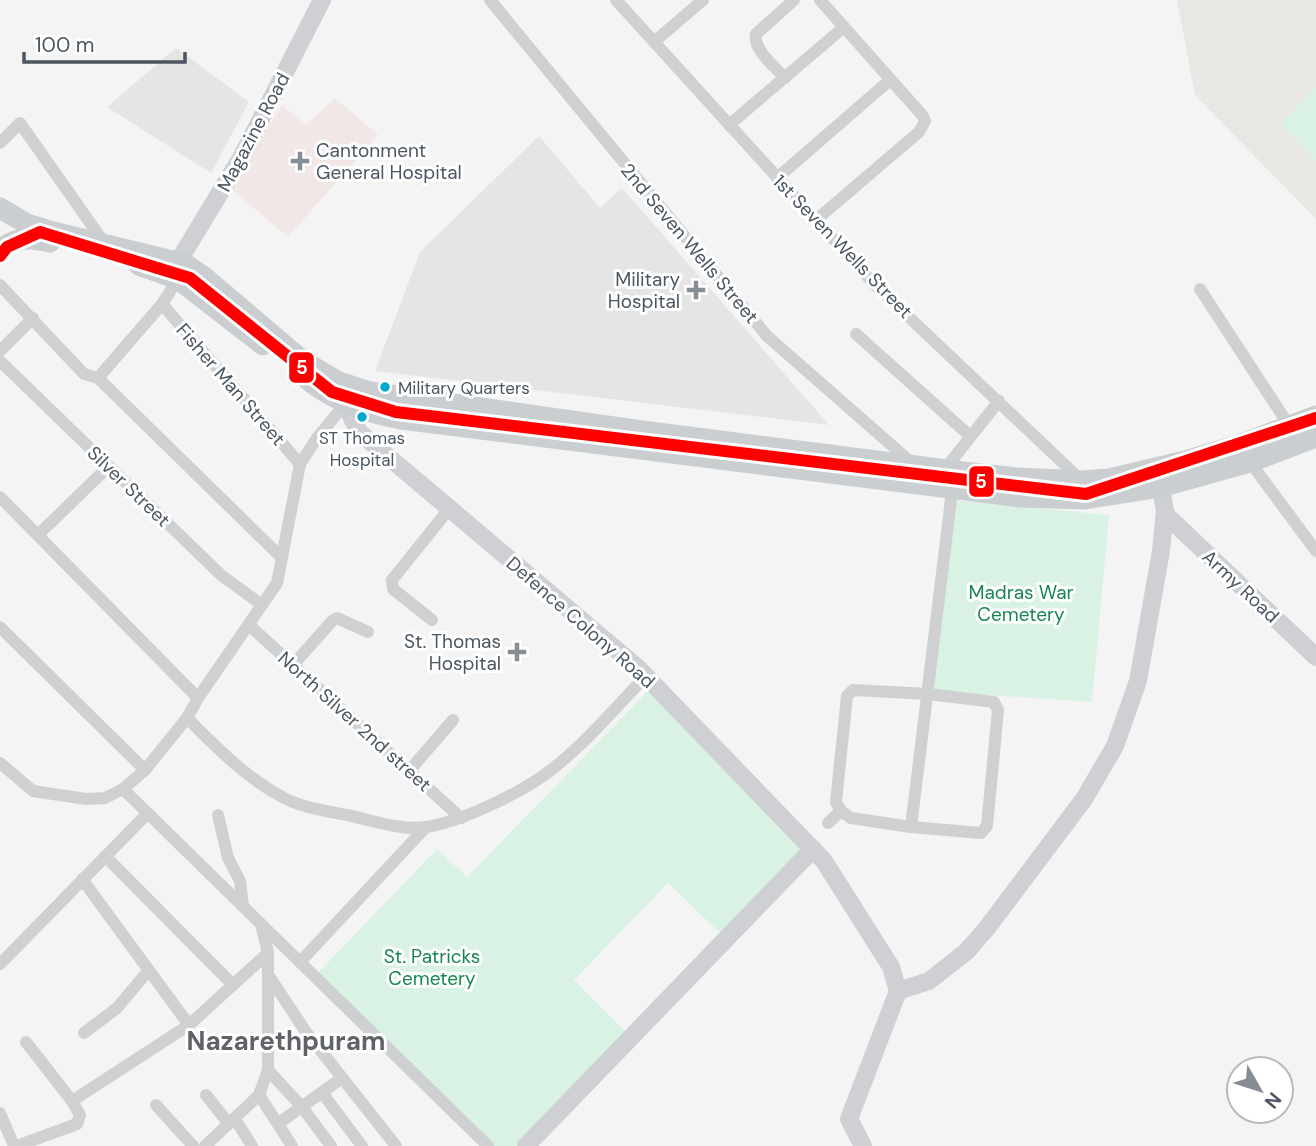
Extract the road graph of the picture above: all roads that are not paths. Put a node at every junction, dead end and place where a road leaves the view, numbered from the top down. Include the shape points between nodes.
1 (323, 0) edge
2 (490, 0) edge
3 (616, 0) edge
4 (703, 0) edge
5 (794, 0) edge
6 (820, 0) edge
7 (845, 27) junction
8 (654, 42) junction
9 (785, 78) junction
10 (890, 80) junction
11 (729, 125) junction
12 (0, 143) edge
13 (777, 178) junction
14 (0, 208) edge
15 (816, 220) junction
16 (26, 231) junction
17 (107, 247) junction
18 (0, 250) edge
19 (178, 270) junction
20 (0, 285) edge
21 (1200, 289) dead end
22 (162, 304) junction
23 (33, 318) junction
24 (856, 334) dead end
25 (0, 351) edge
26 (0, 361) edge
27 (98, 378) junction
28 (999, 401) junction
29 (345, 404) junction
30 (1316, 416) edge
31 (1290, 426) junction
32 (970, 436) junction
33 (1316, 437) edge
34 (1250, 462) junction
35 (300, 464) junction
36 (913, 464) junction
37 (109, 466) junction
38 (951, 476) junction
39 (1159, 478) junction
40 (1082, 481) junction
41 (0, 497) edge
42 (449, 509) junction
43 (1165, 514) junction
44 (38, 535) junction
45 (1316, 551) edge
46 (282, 558) junction
47 (262, 605) junction
48 (432, 620) dead end
49 (249, 625) junction
50 (0, 627) edge
51 (368, 632) dead end
52 (1316, 657) edge
53 (293, 665) junction
54 (646, 676) junction
55 (928, 694) junction
56 (198, 698) junction
57 (187, 718) junction
58 (453, 720) dead end
59 (0, 763) edge
60 (145, 770) junction
61 (409, 771) junction
62 (122, 789) junction
63 (841, 811) junction
64 (148, 813) junction
65 (218, 815) dead end
66 (461, 818) junction
67 (828, 823) dead end
68 (426, 827) junction
69 (911, 827) junction
70 (813, 849) junction
71 (105, 856) junction
72 (82, 880) junction
73 (243, 906) junction
74 (260, 922) junction
75 (268, 953) junction
76 (300, 962) junction
77 (0, 964) edge
78 (148, 971) junction
79 (269, 976) junction
80 (233, 985) junction
81 (898, 991) junction
82 (188, 1025) junction
83 (84, 1033) dead end
84 (26, 1042) dead end
85 (268, 1070) junction
86 (342, 1078) junction
87 (323, 1094) junction
88 (206, 1095) dead end
89 (259, 1096) junction
90 (72, 1101) junction
91 (156, 1105) dead end
92 (302, 1107) junction
93 (0, 1114) edge
94 (232, 1121) junction
95 (279, 1123) junction
96 (15, 1146) edge
97 (193, 1146) edge
98 (205, 1146) edge
99 (252, 1146) edge
100 (292, 1146) edge
101 (331, 1146) edge
102 (362, 1146) edge
103 (396, 1146) edge
104 (488, 1146) edge
105 (526, 1146) edge
106 (863, 1146) edge

1 - 19 main road, Magazine Road
2 - 36 street, 2nd Seven Wells Street via 767,336
3 - 8 street, 1st Seven Wells Street
4 - 8 street
5 - 9 street via 755,38
6 - 7 street
7 - 9 street
7 - 10 street
8 - 11 street, 1st Seven Wells Street
9 - 11 street
10 - 13 street
10 - 15 street via 923,116 923,127
11 - 13 street, 1st Seven Wells Street
12 - 17 street via 20,123
13 - 15 street, 1st Seven Wells Street
14 - 16 main road
15 - 28 street, 1st Seven Wells Street via 876,286
16 - 17 main road
16 - 18 main road
16 - 19 main road via 159,270
17 - 19 main road
19 - 22 street
19 - 29 main road via 314,385
19 - 36 main road via 204,278 303,361 339,382 370,392
20 - 23 street
21 - 31 street
22 - 27 street
22 - 35 street, Fisher Man Street
23 - 25 street
23 - 27 street via 84,374
24 - 32 street
26 - 37 street, Silver Street
27 - 46 street
28 - 32 street
28 - 40 street, 1st Seven Wells Street
29 - 35 street
29 - 38 main road via 401,419
29 - 42 main road, Defence Colony Road via 359,432
30 - 31 main road
31 - 39 main road
32 - 38 street
33 - 34 main road
34 - 39 main road
34 - 45 street
35 - 46 street
36 - 38 main road
37 - 44 street
37 - 47 street, Silver Street via 221,575
38 - 39 main road via 1020,496 1085,499
38 - 40 main road
38 - 55 street
39 - 40 main road
39 - 43 main road
41 - 44 street
42 - 48 street via 391,584
42 - 54 main road, Defence Colony Road
43 - 52 main road, Army Road
43 - 81 main road via 1138,681 1101,772 967,951 929,981
44 - 56 street
46 - 47 street via 277,583
47 - 49 street
49 - 53 street, North Silver 2nd street
49 - 56 street
50 - 60 street
51 - 53 street via 337,618
53 - 61 street, North Silver 2nd street
54 - 66 street via 549,772
54 - 70 main road, Defence Colony Road
55 - 63 street via 853,690 847,696 836,802
55 - 69 street
55 - 69 street via 994,702 998,710 987,827 981,833
56 - 57 street
57 - 60 street
57 - 68 street via 229,760 287,799 380,822
58 - 61 street
59 - 62 street via 33,791 86,799 105,798
60 - 62 street
61 - 66 street, North Silver 2nd street
62 - 64 street
63 - 67 street
63 - 69 street via 851,818
64 - 71 street
64 - 73 street
65 - 73 street via 228,858 240,881
66 - 68 street
68 - 76 street
70 - 81 main road, Defence Colony Road via 883,952
70 - 105 main road
71 - 72 street
71 - 80 street
72 - 77 street
72 - 78 street
73 - 74 street
74 - 75 street
74 - 76 street
75 - 79 street
75 - 80 street
76 - 104 street
78 - 82 street
78 - 83 street via 117,1008
79 - 85 street
79 - 86 street
80 - 82 street
81 - 106 main road via 849,1119
82 - 90 street
84 - 90 street
85 - 89 street
85 - 92 street
86 - 87 street
86 - 103 street
87 - 92 street
87 - 102 street
88 - 94 street
89 - 94 street
89 - 95 street
90 - 96 street via 80,1115 77,1124
91 - 97 street
92 - 95 street
92 - 101 street
93 - 96 street
94 - 98 street
94 - 99 street
95 - 100 street

